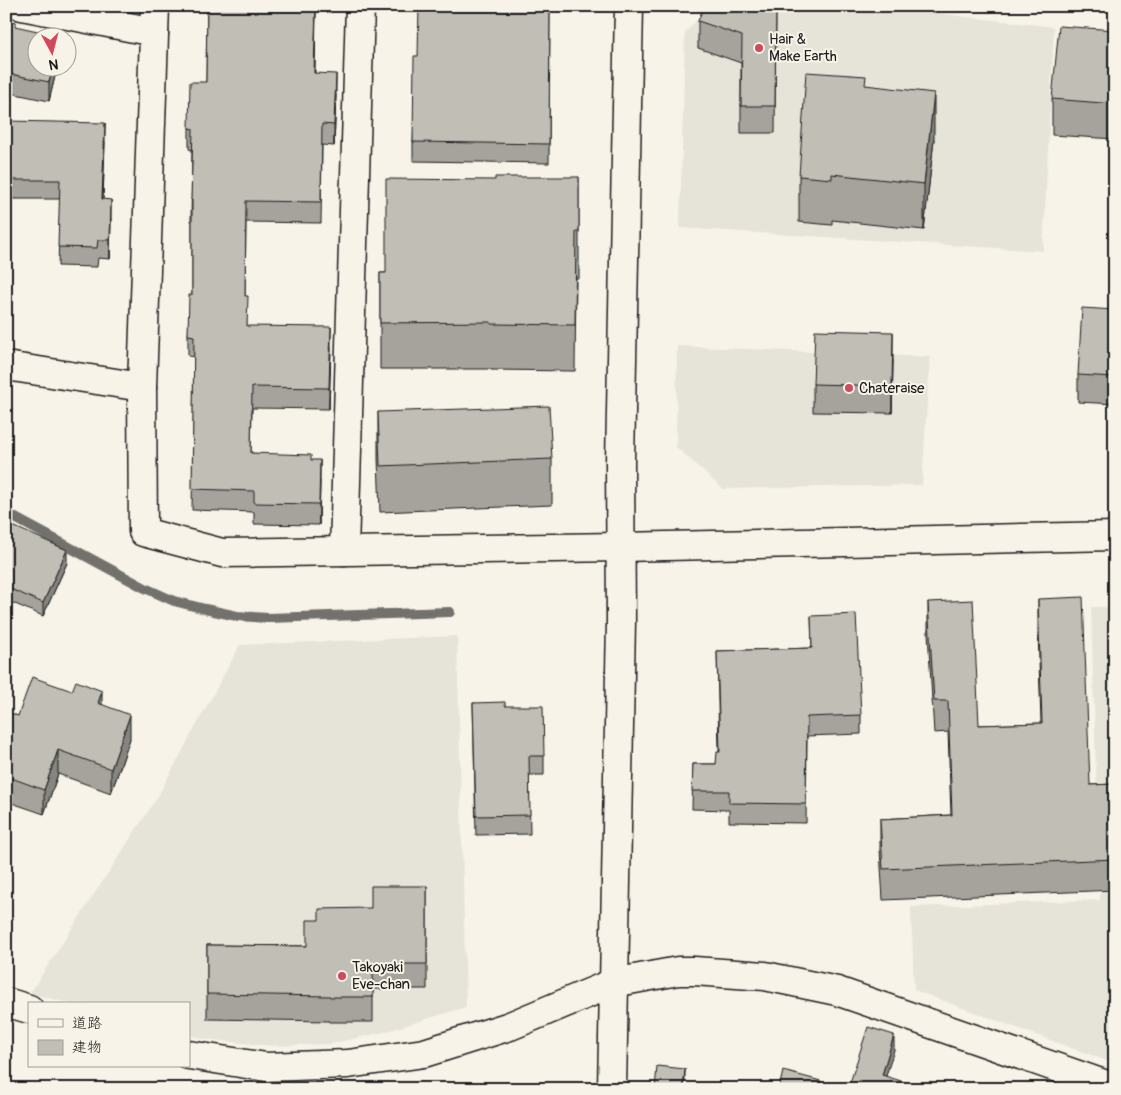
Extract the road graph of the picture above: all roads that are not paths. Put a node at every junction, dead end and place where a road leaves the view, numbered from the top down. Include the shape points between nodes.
1 (22, 6) edge
2 (360, 6) edge
3 (629, 6) edge
4 (155, 19) edge
5 (6, 366) edge
6 (142, 387) junction
7 (1115, 536) edge
8 (621, 547) junction
9 (344, 551) junction
10 (613, 983) junction
11 (6, 1002) edge
12 (28, 1009) edge
13 (190, 1055) edge
14 (1115, 1088) edge
15 (612, 1089) edge

1 - 4 street
2 - 9 street
3 - 8 street
4 - 6 street
5 - 6 street
6 - 9 street via 143,532 222,553
7 - 8 street
8 - 9 street
8 - 10 street
10 - 13 street via 510,1026 424,1053 348,1064 266,1068
10 - 14 street via 694,971 765,976 837,991
10 - 15 street
11 - 12 street

